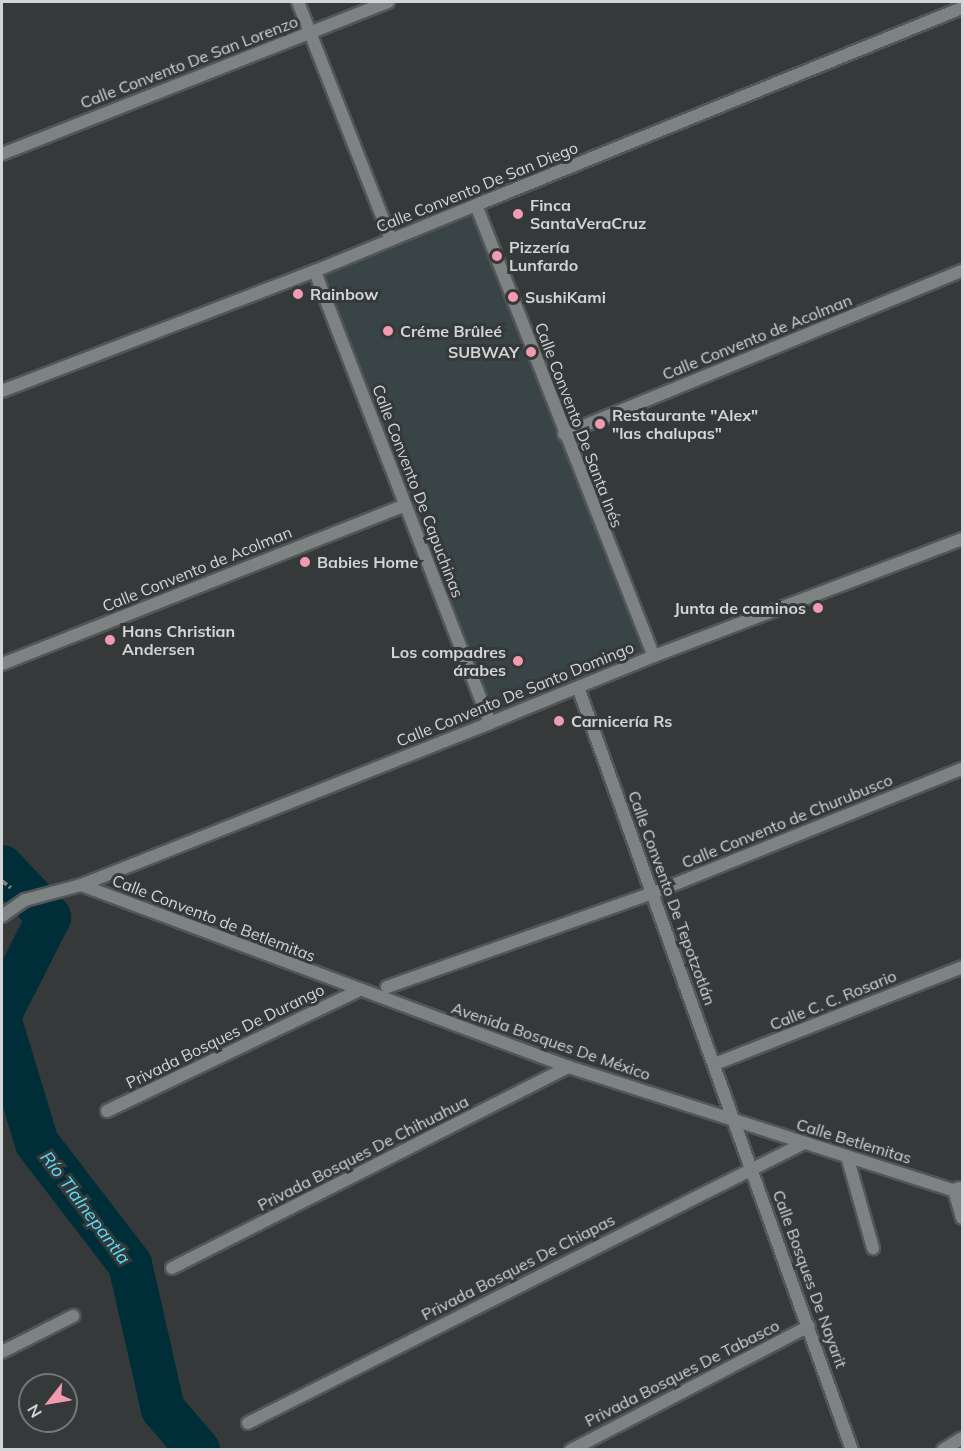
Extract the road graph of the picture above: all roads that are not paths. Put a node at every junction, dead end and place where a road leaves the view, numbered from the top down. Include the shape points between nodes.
1 (298, 2) edge
2 (388, 2) edge
3 (963, 8) edge
4 (310, 32) junction
5 (2, 154) edge
6 (476, 204) junction
7 (391, 239) junction
8 (315, 271) junction
9 (963, 271) edge
10 (2, 391) edge
11 (564, 434) junction
12 (405, 504) junction
13 (963, 539) edge
14 (654, 656) junction
15 (2, 664) edge
16 (578, 687) junction
17 (490, 723) junction
18 (963, 769) edge
19 (81, 885) junction
20 (653, 892) junction
21 (2, 916) edge
22 (963, 966) edge
23 (387, 987) dead end
24 (357, 991) junction
25 (715, 1064) junction
26 (569, 1067) junction
27 (107, 1111) dead end
28 (736, 1120) junction
29 (804, 1143) junction
30 (847, 1156) junction
31 (752, 1167) junction
32 (960, 1190) edge
33 (963, 1218) edge
34 (873, 1248) dead end
35 (172, 1268) dead end
36 (73, 1316) dead end
37 (809, 1326) junction
38 (2, 1352) edge
39 (248, 1423) dead end
40 (963, 1438) edge
41 (571, 1449) edge
42 (852, 1449) edge
43 (943, 1449) edge

1 - 4 street
2 - 4 street, Calle Convento De San Lorenzo
3 - 6 street, Calle Convento De San Diego
4 - 5 street, Calle Convento De San Lorenzo
4 - 7 street
6 - 7 street, Calle Convento De San Diego
6 - 11 street, Calle Convento De Santa Inés
7 - 8 street, Calle Convento De San Diego
8 - 10 street, Calle Convento De San Diego
8 - 12 street, Calle Convento De Capuchinas
9 - 11 street, Calle Convento de Acolman
11 - 14 street, Calle Convento De Santa Inés
12 - 15 street, Calle Convento de Acolman
12 - 17 street, Calle Convento De Capuchinas
13 - 14 street, Calle Convento De Santo Domingo
14 - 16 street, Calle Convento De Santo Domingo
16 - 17 street, Calle Convento De Santo Domingo
16 - 20 street, Calle Convento De Tepotzotlán
17 - 19 street, Calle Convento De Santo Domingo
18 - 20 street, Calle Convento de Churubusco
19 - 21 street via 25,900
19 - 24 street, Calle Convento de Betlemitas
20 - 23 street, Calle Convento de Churubusco
20 - 25 street, Calle Convento De Tepotzotlán
22 - 25 street, Calle C. C. Rosario
24 - 26 street, Avenida Bosques De México
24 - 27 street, Privada Bosques De Durango
25 - 28 street, Calle Convento De Tepotzotlán
26 - 28 street, Avenida Bosques De México
26 - 35 street, Privada Bosques De Chihuahua
28 - 29 street, Calle Betlemitas
28 - 31 street, Calle Bosques De Nayarit
29 - 30 street, Calle Betlemitas
29 - 31 street, Privada Bosques De Chiapas
30 - 32 street, Calle Betlemitas
30 - 34 street
31 - 37 street, Calle Bosques De Nayarit
31 - 39 street, Privada Bosques De Chiapas
32 - 33 street
36 - 38 street
37 - 41 street, Privada Bosques De Tabasco
37 - 42 street, Calle Bosques De Nayarit
40 - 43 street

